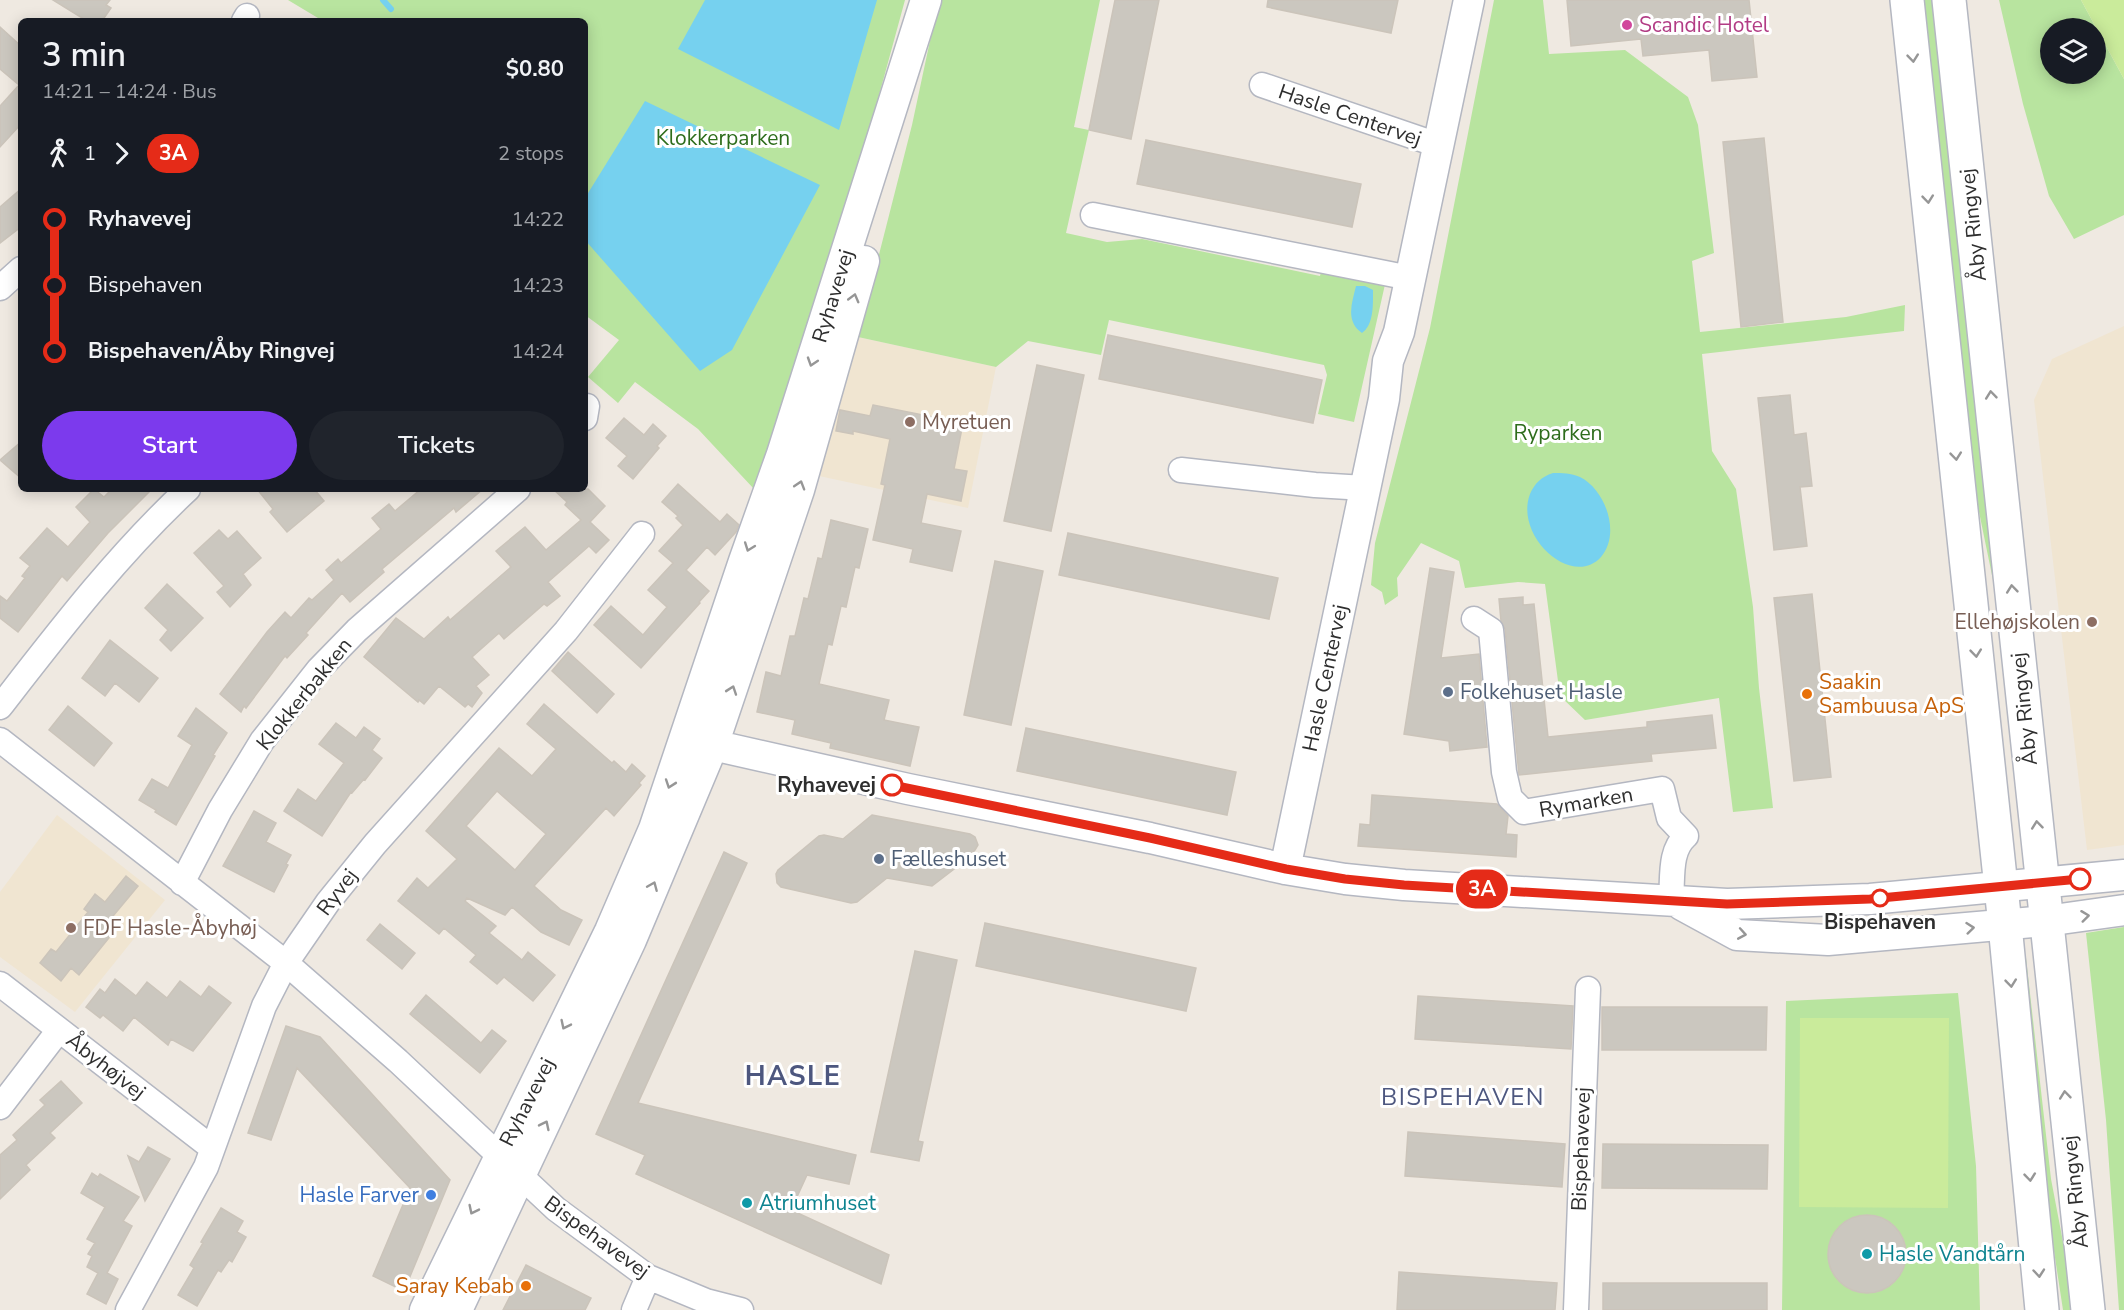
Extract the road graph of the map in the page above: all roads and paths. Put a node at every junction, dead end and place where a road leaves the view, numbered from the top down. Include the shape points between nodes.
1 (1469, 0) edge
2 (1907, 0) edge
3 (1949, 0) edge
4 (925, 3) edge
5 (1262, 85) dead end
6 (1438, 146) junction
7 (1093, 215) dead end
8 (18, 272) edge
9 (1410, 278) junction
10 (0, 288) edge
11 (1181, 470) dead end
12 (1365, 488) junction
13 (185, 492) edge
14 (515, 492) edge
15 (642, 534) dead end
16 (1474, 620) dead end
17 (0, 707) edge
18 (0, 740) edge
19 (699, 742) junction
20 (1286, 869) junction
21 (2124, 875) edge
22 (182, 882) junction
23 (2043, 883) junction
24 (2001, 887) junction
25 (1671, 899) junction
26 (2124, 910) edge
27 (2046, 921) junction
28 (2005, 925) junction
29 (286, 963) junction
30 (0, 984) edge
31 (1588, 989) dead end
32 (59, 1030) junction
33 (0, 1107) edge
34 (212, 1148) junction
35 (509, 1168) junction
36 (648, 1277) junction
37 (128, 1310) edge
38 (425, 1310) edge
39 (457, 1310) edge
40 (634, 1310) edge
41 (741, 1310) edge
42 (1576, 1310) edge
43 (2042, 1310) edge
44 (2088, 1310) edge

1 - 6 street, Hasle Centervej
2 -> 24 main road, Åby Ringvej
23 -> 3 main road, Åby Ringvej
4 - 19 street, Ryhavevej via 901,129 774,569
5 - 6 street, Hasle Centervej
6 - 9 street, Hasle Centervej
7 - 9 street
8 - 10 street
9 - 12 street, Hasle Centervej via 1399,332 1388,361
11 - 12 street
12 - 20 street, Hasle Centervej
13 - 17 street via 83,603
14 - 22 street, Klokkerbakken via 357,630 319,669 262,741
15 - 29 street, Ryvej via 566,631 375,844
16 - 25 street, Rymarken via 1491,630 1504,772 1510,798 1524,812 1662,789 1669,818 1686,836 1678,843 1674,859
18 - 22 street
19 - 20 street
19 - 35 street, Ryhavevej via 631,940
20 - 25 street via 1404,885
21 - 23 street
22 - 29 street
23 - 24 street
23 - 27 main road, Åby Ringvej
24 - 25 street via 1870,899 1727,904
24 - 28 main road, Åby Ringvej
25 -> 28 street via 1737,935 1828,940
27 -> 26 street
27 - 28 street
44 -> 27 main road, Åby Ringvej
28 -> 43 main road, Åby Ringvej
29 - 34 street, Ryvej via 264,1006
29 - 35 street via 398,1061
30 - 32 street, Åbyhøjvej
31 - 42 street, Bispehavevej
32 - 33 street
32 - 34 street, Åbyhøjvej
34 - 37 street, Ryvej via 206,1167
35 - 36 street, Bispehavevej via 556,1209
35 -> 38 street, Ryhavevej
35 - 39 street, Ryhavevej
36 - 40 street
36 - 41 street, Bispehavevej via 706,1301

